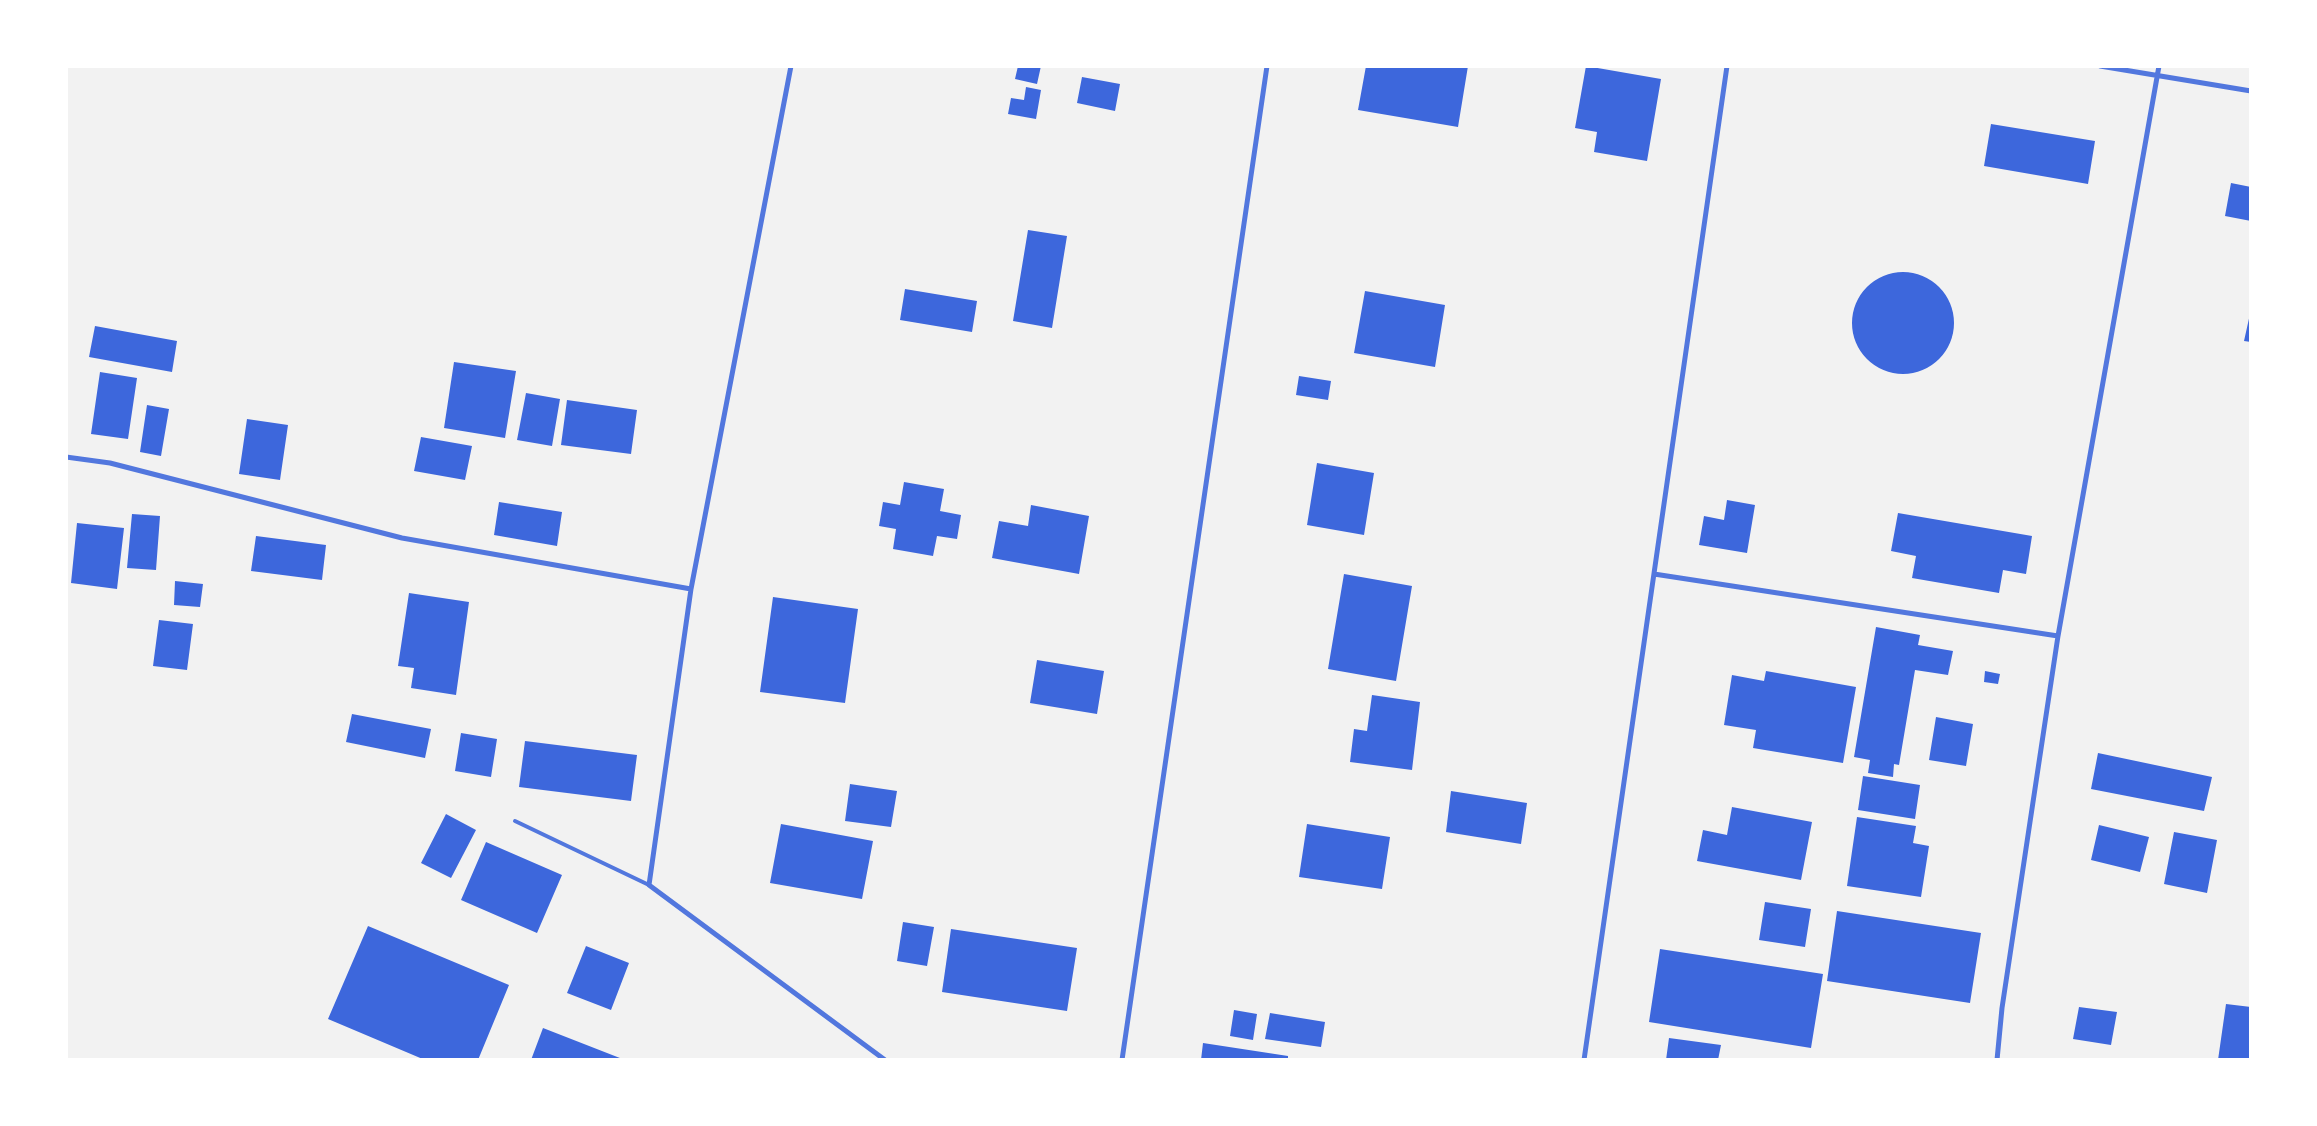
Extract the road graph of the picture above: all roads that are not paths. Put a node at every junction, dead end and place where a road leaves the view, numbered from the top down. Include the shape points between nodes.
1 (791, 66) edge
2 (1267, 66) edge
3 (1727, 66) edge
4 (2100, 66) edge
5 (2159, 66) edge
6 (2158, 75) junction
7 (2251, 91) edge
8 (66, 457) edge
9 (1654, 574) junction
10 (691, 590) junction
11 (2058, 636) junction
12 (515, 820) dead end
13 (649, 885) junction
14 (885, 1060) edge
15 (1122, 1060) edge
16 (1584, 1060) edge
17 (1997, 1060) edge

1 - 10 street
2 - 15 street
3 - 9 street
4 - 6 street
5 - 6 street
6 - 7 street
6 - 11 street
8 - 10 street via 110,464 402,538
9 - 11 street
9 - 16 street
10 - 13 street
11 - 17 street
12 - 13 lane
13 - 14 street

